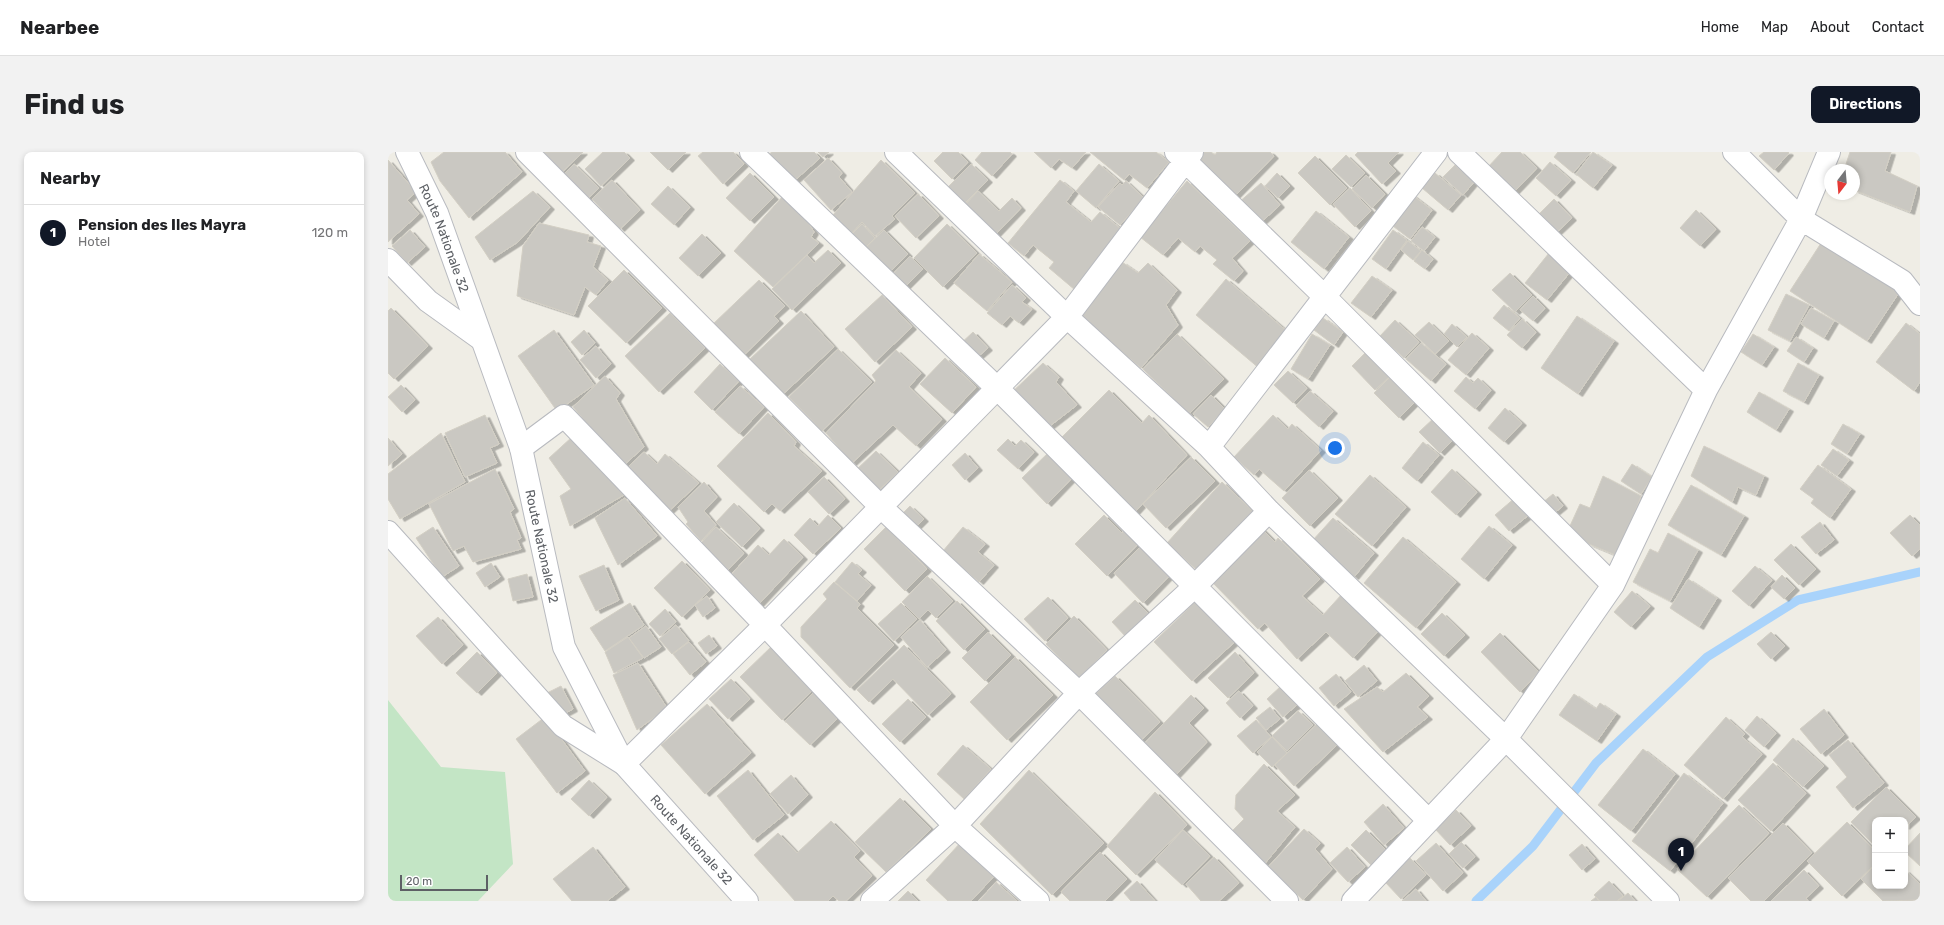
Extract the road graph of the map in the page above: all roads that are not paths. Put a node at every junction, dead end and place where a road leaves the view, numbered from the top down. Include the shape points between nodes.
1 (407, 152) edge
2 (527, 152) edge
3 (751, 152) edge
4 (1436, 152) edge
5 (1459, 152) edge
6 (1734, 152) edge
7 (1829, 152) edge
8 (1184, 155) edge
9 (910, 157) edge
10 (1802, 219) junction
11 (388, 260) edge
12 (1326, 297) junction
13 (1920, 304) edge
14 (1067, 317) junction
15 (481, 339) junction
16 (998, 389) junction
17 (1706, 390) junction
18 (521, 448) junction
19 (1210, 448) junction
20 (881, 507) junction
21 (1269, 511) junction
22 (388, 532) edge
23 (1613, 585) junction
24 (1194, 587) junction
25 (765, 625) junction
26 (1079, 693) junction
27 (1506, 739) junction
28 (624, 764) junction
29 (1428, 820) junction
30 (955, 826) junction
31 (747, 901) edge
32 (872, 901) edge
33 (1038, 901) edge
34 (1287, 901) edge
35 (1353, 901) edge
36 (1668, 901) edge

1 - 15 street, Route Nationale 32 via 437,213
2 - 20 street
3 - 16 street
4 - 12 street
5 - 17 street
6 - 10 street
7 - 10 street
8 - 12 street
8 - 14 street
9 - 14 street
10 - 13 street via 1902,281
10 - 17 street
11 - 15 street via 428,301
12 - 19 street
12 - 23 street
14 - 16 street
14 - 19 street
15 - 18 street, Route Nationale 32
16 - 20 street
16 - 24 street
17 - 23 street
18 - 25 street via 564,416
18 - 28 street, Route Nationale 32 via 564,646
19 - 21 street
20 - 25 street
20 - 26 street
21 - 24 street
21 - 27 street
22 - 28 street via 563,726
23 - 27 street
24 - 26 street
24 - 29 street
25 - 28 street
25 - 30 street
26 - 30 street
26 - 34 street
27 - 29 street
27 - 36 street
28 - 31 street, Route Nationale 32
29 - 35 street
30 - 32 street
30 - 33 street

